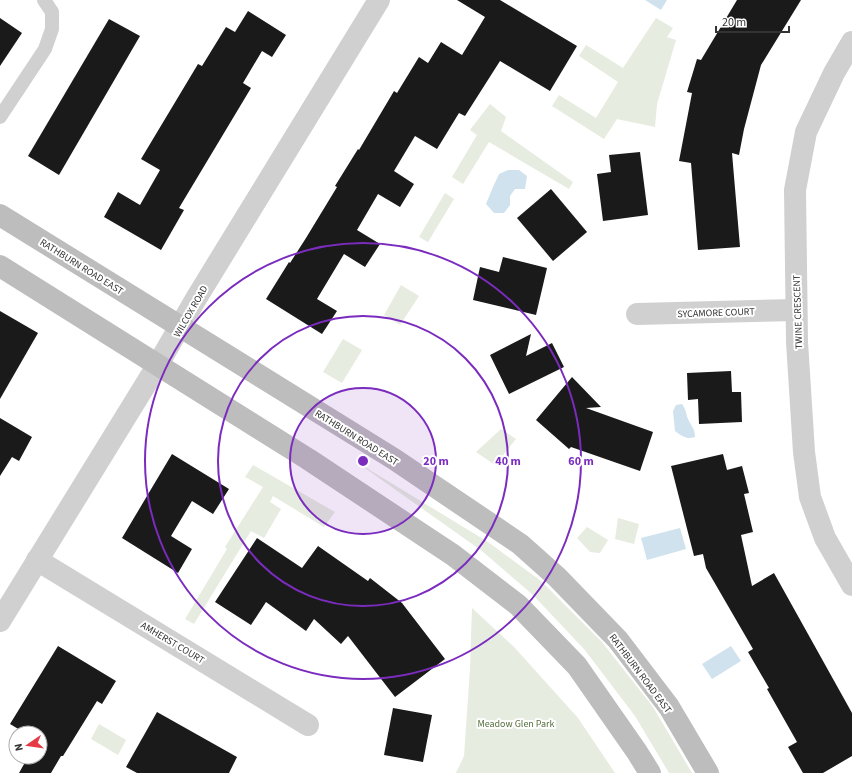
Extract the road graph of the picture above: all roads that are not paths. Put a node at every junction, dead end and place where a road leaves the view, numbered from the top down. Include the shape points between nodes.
1 (44, 0) edge
2 (379, 0) edge
3 (852, 42) edge
4 (0, 117) edge
5 (0, 215) edge
6 (0, 266) edge
7 (796, 310) junction
8 (637, 314) dead end
9 (181, 327) junction
10 (157, 366) junction
11 (37, 560) junction
12 (852, 585) edge
13 (0, 621) edge
14 (308, 725) dead end
15 (650, 773) edge
16 (708, 773) edge

1 - 4 lane via 52,12 52,29 45,49
2 - 9 street, WILCOX ROAD
3 - 7 street, TWINE CRESCENT via 834,72 806,132 795,190
5 - 9 street, RATHBURN ROAD EAST
6 - 10 street
7 - 8 street, SYCAMORE COURT
7 - 12 street, TWINE CRESCENT via 804,452 810,496 825,538
9 - 10 street, WILCOX ROAD
9 - 16 street, RATHBURN ROAD EAST via 394,459 520,544 557,577 618,640 669,707
10 - 11 street, WILCOX ROAD
10 - 15 street via 308,459 446,550 518,606 577,666
11 - 13 street, WILCOX ROAD
11 - 14 street, AMHERST COURT

